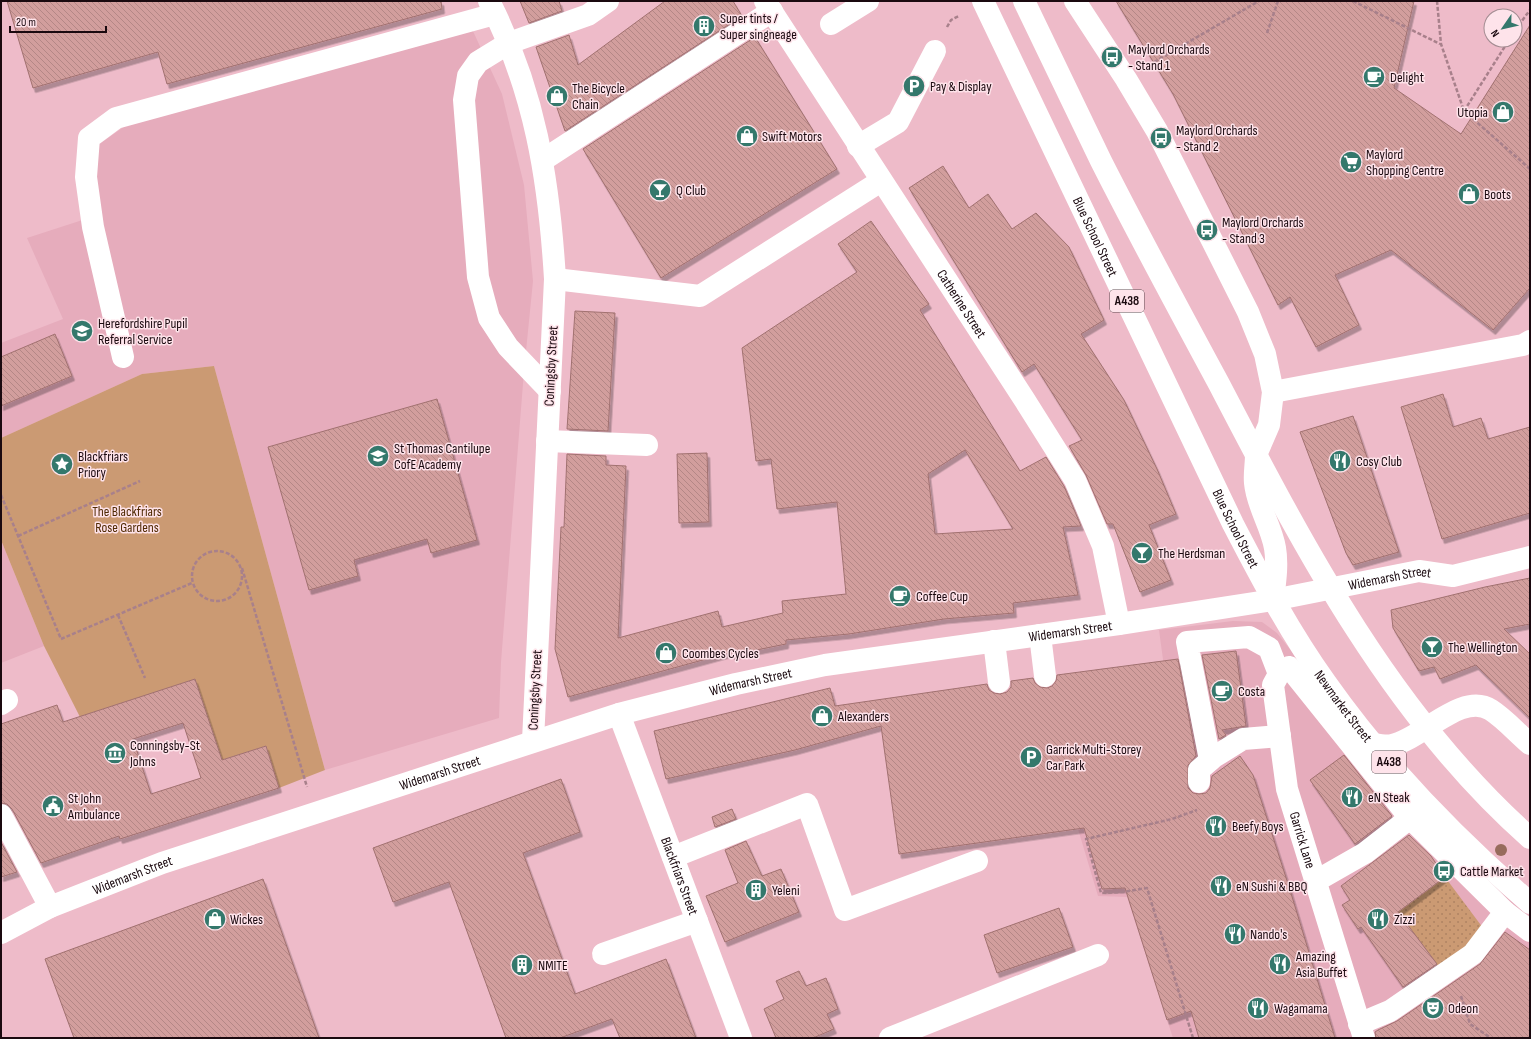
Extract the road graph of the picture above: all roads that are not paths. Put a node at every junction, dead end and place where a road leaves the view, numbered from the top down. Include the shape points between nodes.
1 (608, 1) edge
2 (868, 1) edge
3 (1024, 1) edge
4 (1075, 1) edge
5 (984, 2) edge
6 (768, 6) edge
7 (492, 7) edge
8 (831, 24) dead end
9 (509, 43) junction
10 (935, 51) road end
11 (858, 146) junction
12 (543, 160) junction
13 (881, 181) junction
14 (555, 278) junction
15 (1530, 342) edge
16 (123, 357) dead end
17 (550, 391) junction
18 (1272, 392) junction
19 (547, 441) junction
20 (647, 445) dead end
21 (1256, 455) junction
22 (1530, 557) edge
23 (1330, 589) junction
24 (1273, 600) junction
25 (1120, 624) junction
26 (1040, 635) junction
27 (994, 641) junction
28 (1284, 670) junction
29 (1045, 676) dead end
30 (999, 682) dead end
31 (619, 714) junction
32 (1426, 729) junction
33 (1280, 736) junction
34 (533, 741) junction
35 (1374, 744) junction
36 (1530, 744) edge
37 (1210, 760) junction
38 (1199, 782) road end
39 (1, 815) edge
40 (1410, 818) junction
41 (1530, 838) edge
42 (673, 857) junction
43 (977, 861) dead end
44 (1316, 881) junction
45 (1530, 903) edge
46 (50, 907) junction
47 (1505, 912) junction
48 (697, 921) junction
49 (1530, 930) edge
50 (1, 932) edge
51 (603, 954) dead end
52 (1098, 955) dead end
53 (1362, 1031) edge
54 (741, 1038) edge
55 (890, 1038) edge

1 - 9 main road via 588,15
2 - 8 main road
3 - 21 main road via 1102,162
4 - 18 main road via 1157,131 1248,312 1265,354
5 - 24 main road, Blue School Street / A438 via 1233,524
6 - 11 main road, Catherine Street
6 - 12 main road
7 - 9 main road, Coningsby Street
7 - 16 main road via 116,118 89,138 86,177 90,206
9 - 12 main road, Coningsby Street via 528,101
9 - 17 main road via 478,62 468,76 464,100 478,277 489,318 508,347
10 - 11 main road via 898,122
11 - 13 main road, Catherine Street
12 - 14 main road, Coningsby Street
13 - 14 main road via 700,296
13 - 25 main road, Catherine Street via 1075,480 1103,546
14 - 17 main road, Coningsby Street
15 - 18 main road
17 - 19 main road, Coningsby Street
18 - 21 main road via 1269,426
19 - 20 main road
19 - 34 main road, Coningsby Street
21 - 23 main road
21 - 24 main road via 1255,484 1276,549
22 - 23 main road, Widemarsh Street via 1453,576 1419,571
23 - 24 main road, Widemarsh Street
23 - 32 main road via 1378,663
24 - 25 main road, Widemarsh Street
24 - 35 main road, Newmarket Street / A438 via 1326,684
25 - 26 main road, Widemarsh Street
26 - 27 main road, Widemarsh Street
26 - 29 main road
27 - 30 main road
27 - 31 main road, Widemarsh Street via 826,665 736,684
28 - 33 main road, Garrick Lane via 1273,685
28 - 37 main road via 1269,648 1249,637 1187,642
28 - 40 main road
31 - 34 main road, Widemarsh Street
31 - 42 main road, Blackfriars Street
32 - 35 main road via 1392,745
32 - 36 main road via 1460,708 1475,704 1490,709
32 - 41 main road via 1470,779
33 - 37 main road via 1243,739
33 - 44 main road, Garrick Lane via 1287,789
34 - 46 main road, Widemarsh Street via 162,863
35 - 45 main road, Newmarket Street / A438 via 1449,826
37 - 38 main road via 1200,770
39 - 46 main road
40 - 44 main road via 1366,853
40 - 47 main road
42 - 43 main road via 807,804 845,910
42 - 48 main road, Blackfriars Street
44 - 53 main road, Garrick Lane
46 - 50 main road, Widemarsh Street
47 - 49 main road
47 - 53 main road via 1473,954
48 - 51 main road
48 - 54 main road, Blackfriars Street
52 - 55 main road

